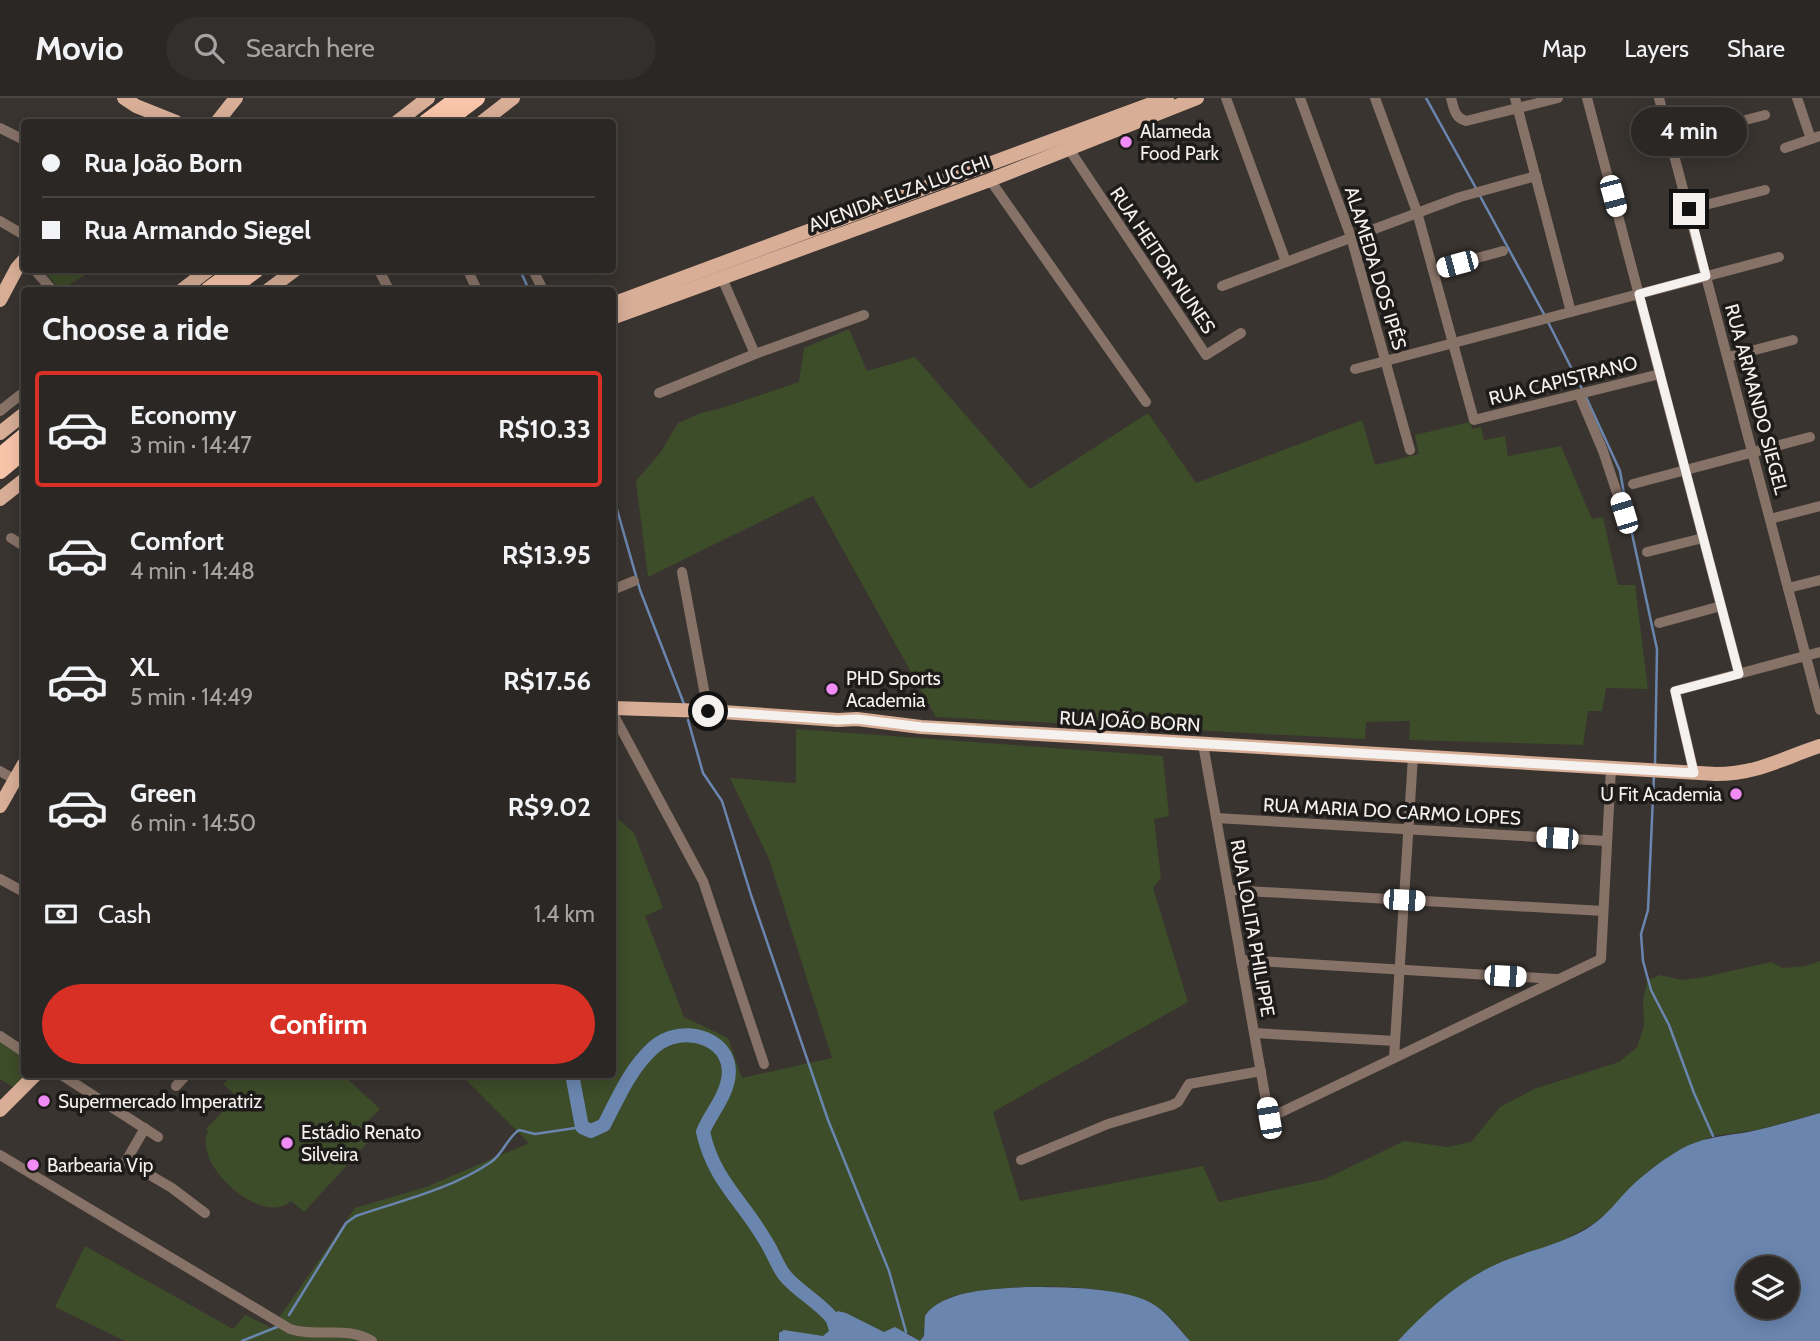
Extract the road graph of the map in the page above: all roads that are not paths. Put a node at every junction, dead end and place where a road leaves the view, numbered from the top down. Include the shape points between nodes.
1 (124, 98) edge
2 (236, 98) edge
3 (428, 98) edge
4 (458, 98) edge
5 (477, 98) edge
6 (513, 98) edge
7 (1167, 98) edge
8 (1197, 98) edge
9 (1226, 98) edge
10 (1300, 98) edge
11 (1375, 98) edge
12 (1451, 98) edge
13 (1558, 98) edge
14 (1587, 98) edge
15 (1660, 98) edge
16 (1797, 98) edge
17 (1517, 103) edge
18 (1765, 115) dead end
19 (168, 119) edge
20 (219, 119) edge
21 (401, 119) edge
22 (430, 119) edge
23 (449, 119) edge
24 (486, 119) edge
25 (0, 128) edge
26 (1816, 137) edge
27 (21, 139) edge
28 (1670, 139) junction
29 (1785, 148) dead end
30 (1069, 149) junction
31 (1536, 176) junction
32 (990, 180) junction
33 (1765, 190) dead end
34 (1689, 209) junction
35 (887, 210) junction
36 (1417, 212) junction
37 (0, 221) edge
38 (21, 233) edge
39 (1351, 237) junction
40 (1503, 251) dead end
41 (1779, 257) dead end
42 (1286, 262) junction
43 (21, 263) edge
44 (1433, 270) junction
45 (38, 273) edge
46 (204, 273) edge
47 (231, 273) edge
48 (251, 273) edge
49 (470, 275) dead end
50 (1706, 276) junction
51 (722, 278) junction
52 (1222, 286) dead end
53 (49, 287) edge
54 (186, 287) edge
55 (212, 287) edge
56 (233, 287) edge
57 (476, 287) edge
58 (1639, 294) junction
59 (0, 300) edge
60 (616, 303) edge
61 (1571, 312) junction
62 (864, 315) dead end
63 (616, 317) edge
64 (1241, 333) dead end
65 (1793, 340) dead end
66 (1454, 343) junction
67 (755, 354) junction
68 (1728, 357) junction
69 (1386, 361) junction
70 (1355, 369) dead end
71 (1660, 374) junction
72 (659, 393) dead end
73 (1583, 393) junction
74 (21, 394) edge
75 (1146, 402) dead end
76 (0, 411) edge
77 (21, 416) edge
78 (0, 433) edge
79 (1810, 437) dead end
80 (21, 438) edge
81 (1410, 450) dead end
82 (1753, 452) junction
83 (21, 454) edge
84 (0, 456) edge
85 (1685, 470) junction
86 (0, 471) edge
87 (21, 482) edge
88 (1633, 484) dead end
89 (0, 499) edge
90 (1820, 506) edge
91 (1770, 519) junction
92 (1628, 526) dead end
93 (11, 538) dead end
94 (1703, 538) junction
95 (21, 543) edge
96 (1647, 552) dead end
97 (682, 572) dead end
98 (1820, 580) edge
99 (634, 581) dead end
100 (616, 588) edge
101 (1788, 588) junction
102 (1721, 606) junction
103 (1659, 623) dead end
104 (1820, 652) edge
105 (1806, 655) junction
106 (1739, 674) junction
107 (616, 710) edge
108 (1820, 710) edge
109 (708, 711) junction
110 (616, 718) edge
111 (1203, 744) junction
112 (1820, 746) edge
113 (1413, 756) junction
114 (1611, 768) junction
115 (0, 771) edge
116 (1694, 773) junction
117 (20, 783) edge
118 (0, 806) edge
119 (1216, 818) junction
120 (1408, 830) junction
121 (1607, 841) junction
122 (0, 879) edge
123 (21, 890) edge
124 (1229, 890) junction
125 (1404, 900) junction
126 (1603, 911) junction
127 (1241, 960) junction
128 (1400, 970) junction
129 (1558, 979) junction
130 (1254, 1033) junction
131 (0, 1036) edge
132 (1395, 1041) junction
133 (21, 1050) edge
134 (1394, 1058) junction
135 (764, 1064) dead end
136 (1261, 1071) junction
137 (32, 1078) edge
138 (66, 1078) edge
139 (183, 1078) edge
140 (176, 1086) dead end
141 (0, 1110) edge
142 (145, 1128) junction
143 (158, 1137) dead end
144 (0, 1155) edge
145 (1021, 1160) dead end
146 (205, 1213) dead end
147 (372, 1341) edge

1 - 19 main road
2 - 20 main road
3 - 21 main road
4 - 22 highway
5 - 23 highway
6 - 24 main road
7 - 35 main road, AVENIDA ELZA LUCCHI
8 - 30 main road, AVENIDA ELZA LUCCHI
9 - 42 street
10 - 39 street, ALAMEDA DOS IPÊS
11 - 36 street
12 - 17 street via 1456,114 1471,121
13 - 17 street
14 - 58 street
15 - 28 street, RUA ARMANDO SIEGEL
16 - 26 street
17 - 31 street
18 - 28 street
25 - 27 street
26 - 29 street
28 - 34 street, RUA ARMANDO SIEGEL
30 - 32 main road, AVENIDA ELZA LUCCHI
30 - 64 street, RUA HEITOR NUNES via 1206,355
31 - 36 street
31 - 61 street
32 - 35 main road, AVENIDA ELZA LUCCHI
32 - 75 street
33 - 34 street
34 - 50 street, RUA ARMANDO SIEGEL
35 - 51 main road, AVENIDA ELZA LUCCHI
35 - 60 main road, AVENIDA ELZA LUCCHI
36 - 39 street
36 - 44 street
37 - 38 street
39 - 42 street
39 - 69 street, ALAMEDA DOS IPÊS
40 - 44 street
41 - 50 street
42 - 52 street
43 - 59 main road
44 - 66 street
45 - 53 street
46 - 54 main road
47 - 55 highway
48 - 56 highway
49 - 57 street
50 - 58 street
50 - 68 street, RUA ARMANDO SIEGEL
51 - 63 main road, AVENIDA ELZA LUCCHI
51 - 67 street
58 - 61 street
58 - 71 street
61 - 66 street
62 - 67 street
65 - 68 street
66 - 69 street
66 - 73 street, RUA CAPISTRANO via 1474,420
67 - 72 street
68 - 82 street, RUA ARMANDO SIEGEL
69 - 70 street
69 - 81 street, ALAMEDA DOS IPÊS
71 - 73 street, RUA CAPISTRANO
71 - 85 street
73 - 92 street
74 - 76 street
77 - 78 main road
79 - 82 street
80 - 84 highway
82 - 85 street
82 - 91 street, RUA ARMANDO SIEGEL
83 - 86 highway
85 - 88 street
85 - 94 street
87 - 89 main road
90 - 91 street
91 - 101 street, RUA ARMANDO SIEGEL
93 - 95 street
94 - 96 street
94 - 102 street
97 - 109 street
98 - 101 street
99 - 100 street
101 - 105 street, RUA ARMANDO SIEGEL
102 - 103 street
102 - 106 street
104 - 105 street
105 - 106 street
105 - 108 street, RUA ARMANDO SIEGEL
106 - 116 street via 1675,691
107 - 109 main road, RUA JOÃO BORN
109 - 111 main road, RUA JOÃO BORN
110 - 135 street via 703,881
111 - 113 main road, RUA JOÃO BORN
111 - 119 street, RUA LOLITA PHILIPPE
112 - 116 main road, RUA JOÃO BORN via 1740,772
113 - 114 main road, RUA JOÃO BORN
113 - 120 street
114 - 116 main road, RUA JOÃO BORN
114 - 121 street
115 - 117 street
117 - 118 main road
119 - 120 street, RUA MARIA DO CARMO LOPES
119 - 124 street, RUA LOLITA PHILIPPE
120 - 121 street, RUA MARIA DO CARMO LOPES
120 - 125 street
121 - 126 street
122 - 123 street
124 - 125 street
124 - 127 street, RUA LOLITA PHILIPPE
125 - 126 street
125 - 128 street
126 - 129 street via 1601,959
127 - 128 street
127 - 130 street, RUA LOLITA PHILIPPE
128 - 129 street
128 - 132 street
129 - 134 street
130 - 132 street
130 - 136 street, RUA LOLITA PHILIPPE
131 - 133 street
132 - 134 street
134 - 136 street, RUA LOLITA PHILIPPE via 1269,1118
136 - 145 street via 1189,1084 1172,1105 1116,1121
137 - 141 main road
138 - 142 street
139 - 140 street
142 - 143 street
142 - 146 street via 127,1161
144 - 147 street via 290,1329 348,1332

